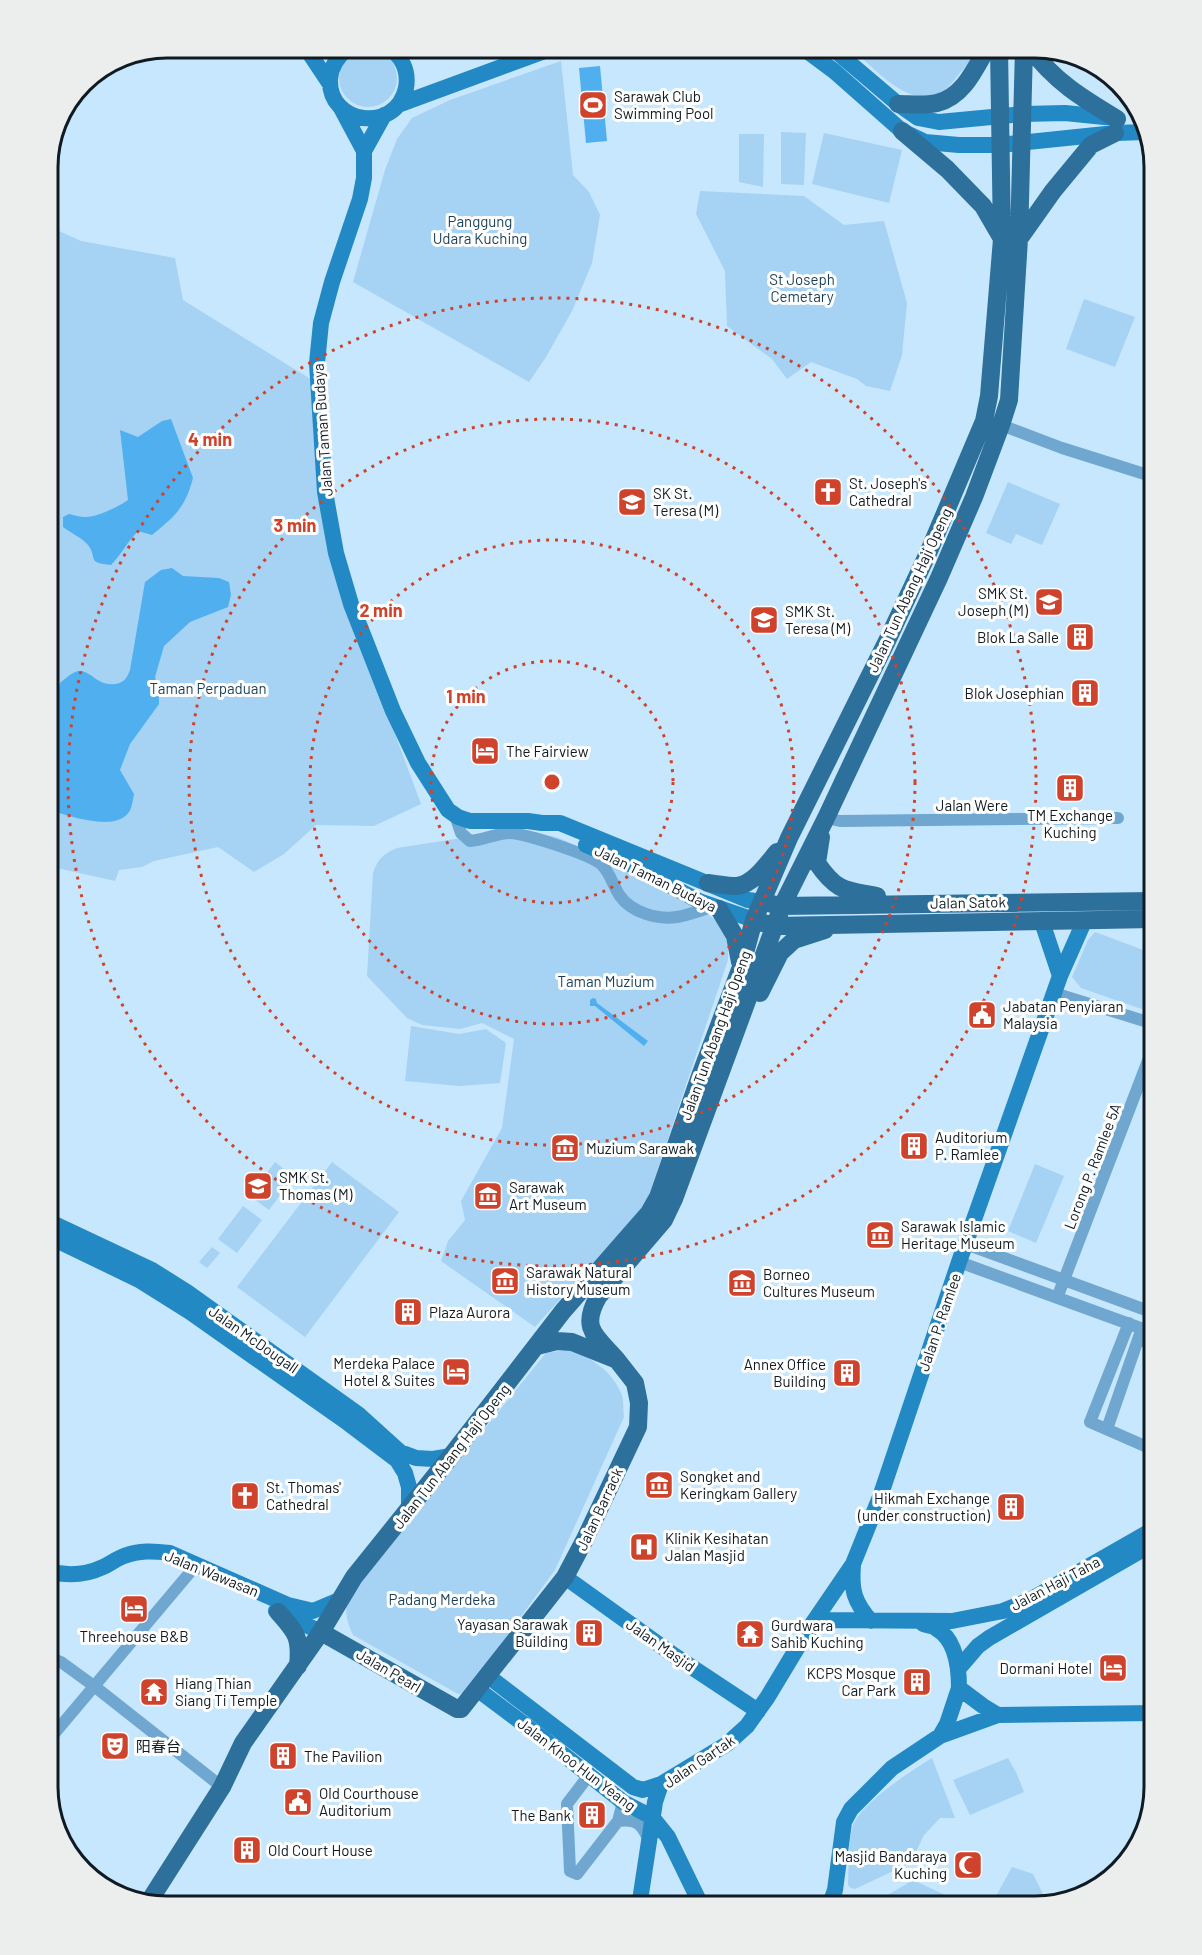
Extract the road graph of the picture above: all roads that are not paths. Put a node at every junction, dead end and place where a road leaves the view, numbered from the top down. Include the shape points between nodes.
1 (313, 59) edge
2 (338, 59) edge
3 (401, 59) edge
4 (523, 59) edge
5 (818, 59) edge
6 (845, 59) edge
7 (981, 59) edge
8 (999, 59) edge
9 (1024, 59) edge
10 (1039, 59) edge
11 (330, 84) junction
12 (898, 104) junction
13 (398, 105) junction
14 (341, 108) junction
15 (1023, 114) junction
16 (384, 116) junction
17 (999, 117) junction
18 (1116, 126) junction
19 (1137, 129) edge
20 (902, 131) junction
21 (1022, 143) junction
22 (1000, 145) junction
23 (364, 151) junction
24 (1011, 239) junction
25 (1001, 425) junction
26 (1144, 474) edge
27 (455, 815) junction
28 (826, 818) junction
29 (1119, 818) dead end
30 (542, 823) junction
31 (789, 838) junction
32 (708, 883) junction
33 (762, 902) junction
34 (1144, 902) edge
35 (921, 903) junction
36 (782, 906) junction
37 (715, 908) junction
38 (1144, 919) edge
39 (754, 920) junction
40 (1064, 921) junction
41 (1042, 922) junction
42 (846, 924) junction
43 (1083, 924) junction
44 (774, 926) junction
45 (1144, 927) edge
46 (741, 967) junction
47 (1060, 976) junction
48 (1054, 993) junction
49 (1144, 1021) edge
50 (727, 1055) junction
51 (1144, 1071) edge
52 (58, 1226) edge
53 (58, 1241) edge
54 (966, 1244) junction
55 (959, 1262) junction
56 (1064, 1280) junction
57 (1057, 1298) junction
58 (1144, 1309) edge
59 (1129, 1323) junction
60 (1144, 1332) edge
61 (1144, 1336) edge
62 (537, 1346) junction
63 (617, 1360) junction
64 (1107, 1429) junction
65 (1144, 1445) edge
66 (451, 1456) junction
67 (409, 1510) junction
68 (1144, 1534) edge
69 (1144, 1549) edge
70 (853, 1564) junction
71 (192, 1570) junction
72 (58, 1573) edge
73 (564, 1577) junction
74 (58, 1584) edge
75 (339, 1600) junction
76 (278, 1612) junction
77 (871, 1621) junction
78 (916, 1622) junction
79 (808, 1630) junction
80 (321, 1632) junction
81 (58, 1661) edge
82 (298, 1666) junction
83 (958, 1668) junction
84 (482, 1683) junction
85 (94, 1686) junction
86 (959, 1688) junction
87 (457, 1709) joint
88 (758, 1711) junction
89 (1144, 1713) edge
90 (998, 1715) junction
91 (58, 1729) edge
92 (940, 1736) junction
93 (589, 1775) junction
94 (661, 1784) junction
95 (222, 1787) junction
96 (623, 1802) junction
97 (652, 1817) junction
98 (618, 1821) junction
99 (669, 1837) junction
100 (649, 1841) junction
101 (153, 1895) edge
102 (641, 1896) edge
103 (697, 1896) edge
104 (833, 1896) edge

1 - 11 main road
2 - 11 main road
3 - 13 main road via 407,84
4 - 13 main road
5 - 20 main road
6 - 12 main road
7 - 12 main road via 966,84 953,96 936,103
8 - 17 main road, Jalan Tun Abang Haji Openg
9 - 15 main road, Jalan Tun Abang Haji Openg
10 - 18 main road via 1052,76 1094,105
11 - 14 main road
12 - 17 main road via 918,118 939,122
13 - 16 main road
14 - 16 main road via 362,118
14 - 23 main road
15 - 17 main road
15 - 18 main road via 1065,113
15 - 21 main road, Jalan Tun Abang Haji Openg
16 - 23 main road
17 - 22 main road, Jalan Tun Abang Haji Openg
18 - 19 main road
18 - 21 main road
18 - 24 main road via 1091,146
20 - 22 main road via 925,142
20 - 24 main road via 947,169
21 - 22 main road
21 - 24 main road, Jalan Tun Abang Haji Openg
22 - 24 main road, Jalan Tun Abang Haji Openg
23 - 27 main road, Jalan Taman Budaya via 360,199 321,323 317,363 325,492 336,553 351,604 393,711 418,763
24 - 25 main road, Jalan Tun Abang Haji Openg via 1009,400
24 - 31 main road, Jalan Tun Abang Haji Openg via 984,421 887,641
25 - 26 street
25 - 28 main road, Jalan Tun Abang Haji Openg via 962,528
27 - 30 main road, Jalan Taman Budaya via 470,821
27 - 37 street via 461,833 470,841 511,833 589,858 601,865 632,908 653,916 676,918
28 - 29 street, Jalan Were
28 - 35 main road via 817,863 832,883 846,890
28 - 36 main road, Jalan Tun Abang Haji Openg
30 - 32 main road, Jalan Taman Budaya via 560,823
30 - 37 main road, Jalan Taman Budaya via 557,834 634,866
31 - 32 main road via 747,883
31 - 33 main road, Jalan Tun Abang Haji Openg
32 - 33 main road, Jalan Taman Budaya
33 - 36 main road, Jalan Taman Budaya
33 - 39 main road, Jalan Tun Abang Haji Openg
34 - 35 main road, Jalan Satok
35 - 36 main road, Jalan Satok
36 - 44 main road, Jalan Tun Abang Haji Openg
37 - 39 main road, Jalan Taman Budaya
37 - 46 main road via 735,936
38 - 40 main road, Jalan Satok
39 - 44 main road, Jalan Taman Budaya
39 - 46 main road, Jalan Tun Abang Haji Openg
40 - 41 main road, Jalan Satok
40 - 43 main road, Jalan Satok
41 - 42 main road, Jalan Satok
41 - 47 main road
42 - 44 main road, Jalan Satok
42 - 50 main road via 794,940 780,954
43 - 45 main road, Jalan Satok
43 - 47 main road, Jalan P. Ramlee
44 - 50 main road, Jalan Tun Abang Haji Openg
46 - 62 main road, Jalan Tun Abang Haji Openg via 650,1213
47 - 48 main road, Jalan P. Ramlee
48 - 49 street
48 - 54 main road, Jalan P. Ramlee
50 - 63 main road, Jalan Tun Abang Haji Openg via 664,1220 590,1311 589,1323 594,1333
51 - 56 street, Lorong P. Ramlee 5A
52 - 66 main road, Jalan McDougall via 152,1270 187,1292 358,1414 400,1452 433,1460
53 - 67 main road, Jalan McDougall via 139,1280 348,1422 397,1460 409,1486
54 - 55 main road, Jalan P. Ramlee
54 - 56 street
55 - 57 street
55 - 70 main road, Jalan P. Ramlee via 880,1497
56 - 57 street, Lorong P. Ramlee 5A
56 - 58 street
57 - 59 street
59 - 60 street
59 - 64 street via 1090,1422
61 - 64 street
62 - 63 main road via 572,1342
62 - 66 main road, Jalan Tun Abang Haji Openg
63 - 73 main road, Jalan Barrack via 635,1383 638,1426
64 - 65 street
66 - 67 main road, Jalan Tun Abang Haji Openg
67 - 75 main road, Jalan Tun Abang Haji Openg
68 - 78 main road, Jalan Haji Taha via 1030,1600 1003,1611 952,1621
69 - 83 main road, Jalan Haji Taha via 989,1638
70 - 77 main road, Jalan P. Ramlee via 852,1586 860,1609
70 - 79 main road, Jalan P. Ramlee
71 - 74 main road, Jalan Wawasan via 152,1559 90,1582
71 - 76 main road, Jalan Wawasan
71 - 85 street
72 - 75 main road, Jalan Wawasan via 74,1575 100,1569 125,1555 149,1550 170,1553 288,1605 314,1611
73 - 84 main road, Jalan Barrack
73 - 88 main road, Jalan Masjid
75 - 80 main road, Jalan Tun Abang Haji Openg
76 - 80 main road, Jalan Wawasan
76 - 82 main road via 298,1639
77 - 78 main road, Jalan Haji Taha
77 - 79 main road, Jalan Haji Taha via 827,1620
78 - 83 main road via 938,1629 952,1647
79 - 88 main road, Jalan P. Ramlee
80 - 82 main road, Jalan Tun Abang Haji Openg
80 - 87 main road, Jalan Pearl
81 - 85 street
82 - 95 main road, Jalan Tun Abang Haji Openg via 243,1743
83 - 86 main road
84 - 87 main road, Jalan Barrack via 463,1708
84 - 93 main road, Jalan Khoo Hun Yeang
84 - 94 main road, Jalan Khoo Hun Yeang via 633,1787 643,1790
85 - 91 street
85 - 95 street
86 - 90 main road
86 - 92 main road
88 - 94 main road, Jalan Gartak via 727,1744
89 - 90 main road
90 - 92 main road
92 - 104 main road via 892,1768 851,1809 844,1822
93 - 96 main road, Jalan Khoo Hun Yeang
93 - 98 street via 567,1804 570,1871 577,1874
94 - 97 main road, Jalan Gartak
95 - 101 main road, Jalan Tun Abang Haji Openg
96 - 97 main road, Jalan Khoo Hun Yeang
96 - 98 street
97 - 99 main road, Jalan Khoo Hun Yeang
97 - 100 main road, Jalan Gartak
98 - 100 street via 635,1821
99 - 100 main road via 656,1835
99 - 103 main road, Jalan Khoo Hun Yeang
100 - 102 main road, Jalan Gartak

